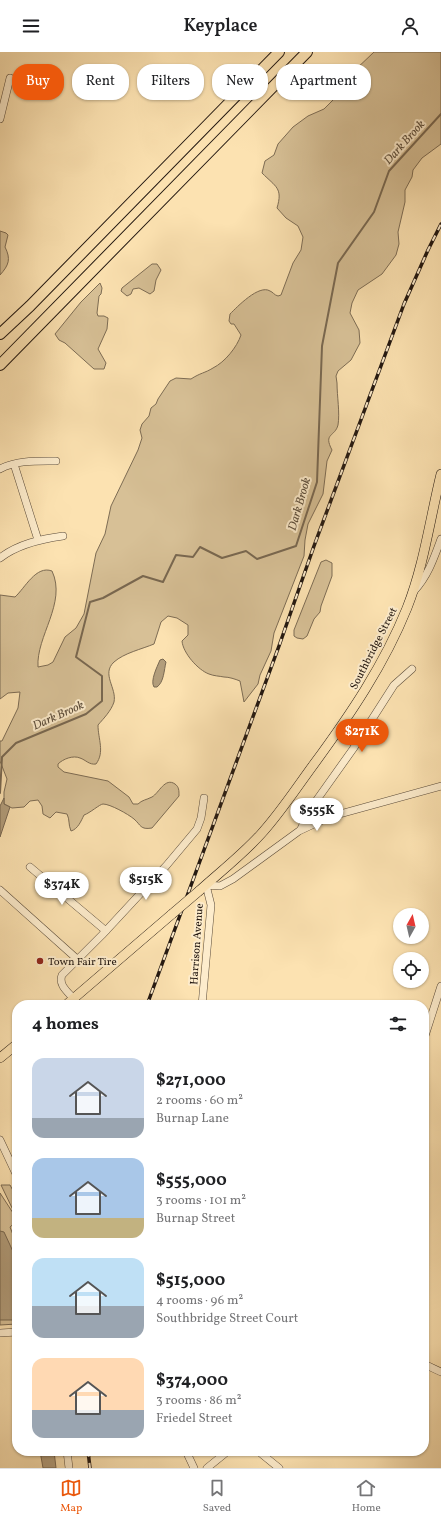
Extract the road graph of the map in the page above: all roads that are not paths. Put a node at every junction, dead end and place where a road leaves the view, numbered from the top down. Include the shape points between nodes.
1 (279, 52) edge
2 (307, 52) edge
3 (10, 78) dead end
4 (0, 119) edge
5 (0, 334) edge
6 (0, 364) edge
7 (56, 461) dead end
8 (14, 464) junction
9 (0, 469) edge
10 (441, 474) edge
11 (63, 536) dead end
12 (441, 539) edge
13 (38, 540) junction
14 (0, 558) edge
15 (412, 593) junction
16 (412, 669) dead end
17 (441, 786) edge
18 (204, 798) dead end
19 (301, 829) junction
20 (30, 867) dead end
21 (206, 885) junction
22 (0, 890) edge
23 (106, 931) junction
24 (77, 960) junction
25 (441, 986) edge
26 (74, 999) joint
27 (202, 1000) edge
28 (429, 1023) edge
29 (12, 1048) edge
30 (0, 1058) edge
31 (0, 1140) edge
32 (12, 1165) edge
33 (12, 1332) edge
34 (0, 1333) edge
35 (429, 1366) edge
36 (441, 1372) edge
37 (68, 1456) edge
38 (188, 1456) edge
39 (222, 1456) edge
40 (264, 1456) edge
41 (69, 1468) edge
42 (194, 1468) edge
43 (207, 1468) edge
44 (279, 1468) edge

1 - 5 highway
2 - 6 highway
3 - 4 street
7 - 8 street
8 - 9 street
8 - 13 street
10 - 15 main road, Southbridge Street
11 - 13 street
12 - 15 street via 429,570
13 - 14 street
15 - 21 main road, Southbridge Street via 379,668 341,728 261,834
16 - 19 street via 394,685 316,801
17 - 19 street via 329,817
18 - 23 street via 197,829
19 - 21 street via 233,879 220,886
20 - 23 street
21 - 26 main road, Southbridge Street, bridge
21 - 27 street, Harrison Avenue via 211,905
22 - 24 street
23 - 24 street
24 - 26 street via 64,972 60,980
25 - 28 street
29 - 30 main road
31 - 32 street
33 - 34 street
35 - 36 street
37 - 41 street
38 - 42 street
39 - 43 street
40 - 44 street

